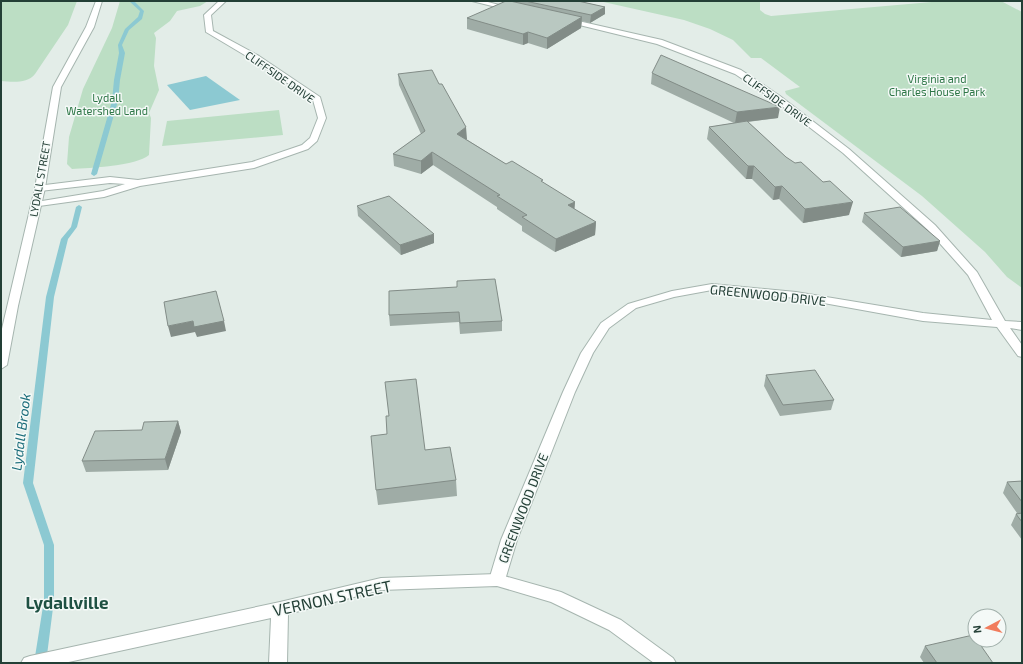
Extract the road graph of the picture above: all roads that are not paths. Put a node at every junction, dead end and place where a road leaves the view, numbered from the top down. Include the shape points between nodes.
1 (99, 1) edge
2 (223, 1) edge
3 (475, 1) edge
4 (518, 10) edge
5 (554, 18) edge
6 (139, 183) junction
7 (40, 188) junction
8 (36, 205) junction
9 (1001, 325) junction
10 (1022, 326) edge
11 (1022, 353) edge
12 (1, 365) edge
13 (497, 580) junction
14 (280, 609) junction
15 (30, 663) edge
16 (278, 663) edge
17 (667, 663) edge

1 - 7 street, LYDALL STREET via 90,27 57,87
2 - 6 street, CLIFFSIDE DRIVE via 207,15 210,32 256,58 317,99 322,118 314,138 305,147 254,165
3 - 4 street
5 - 9 street, CLIFFSIDE DRIVE via 659,42 738,72 777,98 846,151 931,227 973,274
6 - 7 street, CLIFFSIDE DRIVE via 110,180
6 - 8 street, CLIFFSIDE DRIVE via 104,194
7 - 8 street, LYDALL STREET
8 - 12 street, LYDALL STREET
9 - 10 street, GREENWOOD DRIVE
9 - 11 street, CLIFFSIDE DRIVE
9 - 13 street, GREENWOOD DRIVE via 923,318 796,295 712,287 672,294 632,306 605,326 587,353 508,540
13 - 14 street, VERNON STREET via 381,584
13 - 17 street, VERNON STREET via 555,598 615,625
14 - 15 street, VERNON STREET
14 - 16 street

